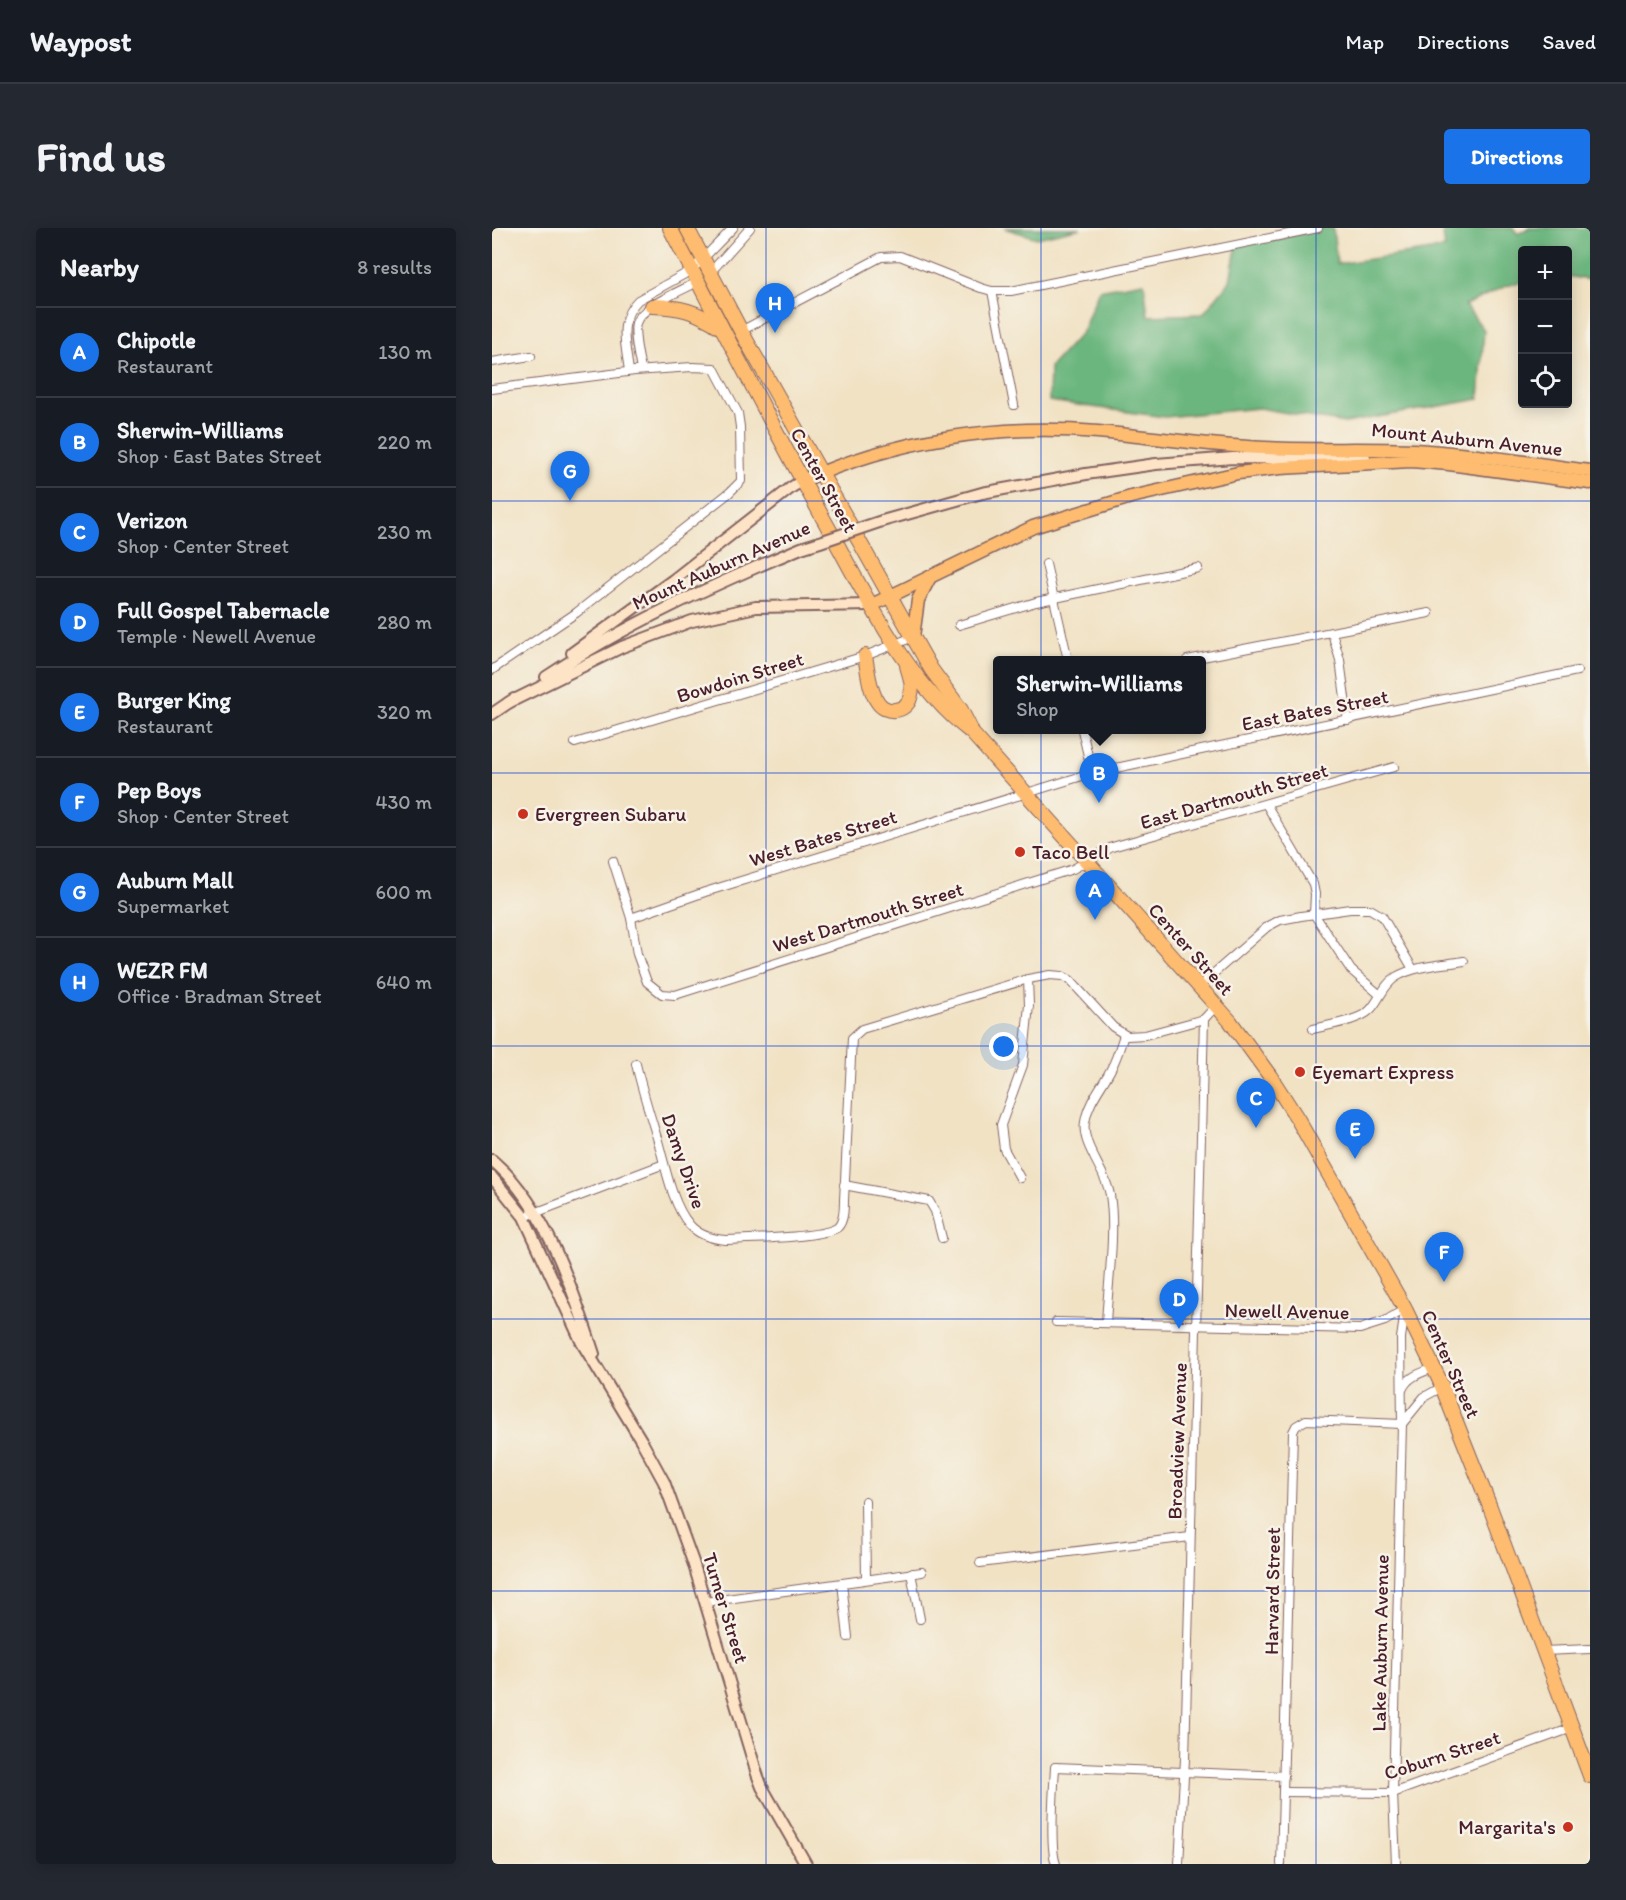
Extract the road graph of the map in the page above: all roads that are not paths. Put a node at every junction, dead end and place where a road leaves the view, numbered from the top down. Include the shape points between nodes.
1 (670, 228) edge
2 (687, 228) edge
3 (733, 228) edge
4 (750, 228) edge
5 (1318, 228) edge
6 (703, 259) junction
7 (711, 273) junction
8 (695, 276) junction
9 (992, 291) junction
10 (652, 306) junction
11 (721, 328) junction
12 (741, 331) junction
13 (531, 356) dead end
14 (492, 363) edge
15 (641, 370) junction
16 (629, 371) junction
17 (492, 389) edge
18 (1014, 405) dead end
19 (1298, 448) junction
20 (809, 452) junction
21 (1233, 458) junction
22 (1411, 461) junction
23 (846, 462) junction
24 (1590, 471) edge
25 (821, 472) junction
26 (802, 481) junction
27 (1590, 483) edge
28 (1046, 564) dead end
29 (1198, 568) dead end
30 (930, 577) junction
31 (890, 595) junction
32 (1054, 598) junction
33 (872, 605) junction
34 (1429, 613) dead end
35 (959, 625) dead end
36 (1332, 633) junction
37 (913, 637) junction
38 (894, 644) junction
39 (865, 656) junction
40 (1067, 656) edge
41 (1206, 656) edge
42 (906, 661) junction
43 (492, 670) edge
44 (1577, 671) dead end
45 (508, 703) junction
46 (492, 714) edge
47 (1348, 720) junction
48 (971, 732) junction
49 (1083, 734) edge
50 (575, 743) dead end
51 (1394, 767) dead end
52 (1092, 773) junction
53 (1025, 794) junction
54 (1266, 804) junction
55 (613, 861) dead end
56 (1085, 861) junction
57 (1314, 914) junction
58 (631, 918) junction
59 (1464, 961) dead end
60 (1413, 969) junction
61 (1028, 979) junction
62 (1198, 987) junction
63 (1380, 995) junction
64 (1216, 1006) junction
65 (1204, 1019) junction
66 (1313, 1029) dead end
67 (1124, 1035) junction
68 (636, 1064) dead end
69 (492, 1160) edge
70 (664, 1164) junction
71 (492, 1177) edge
72 (1020, 1178) dead end
73 (844, 1185) junction
74 (535, 1211) junction
75 (524, 1217) junction
76 (942, 1238) dead end
77 (1405, 1310) junction
78 (1056, 1322) dead end
79 (1106, 1323) junction
80 (1196, 1325) junction
81 (1434, 1368) junction
82 (598, 1369) junction
83 (1442, 1386) junction
84 (1401, 1392) junction
85 (1402, 1424) junction
86 (865, 1501) dead end
87 (1190, 1537) junction
88 (981, 1563) dead end
89 (922, 1572) dead end
90 (911, 1573) junction
91 (866, 1579) junction
92 (842, 1583) junction
93 (705, 1602) junction
94 (920, 1619) dead end
95 (848, 1637) dead end
96 (1590, 1649) edge
97 (1543, 1651) junction
98 (1572, 1728) junction
99 (1184, 1772) junction
100 (1284, 1776) junction
101 (1590, 1776) edge
102 (1283, 1792) junction
103 (1392, 1793) junction
104 (806, 1864) edge
105 (1056, 1864) edge
106 (1179, 1864) edge
107 (1281, 1864) edge
108 (1396, 1864) edge

1 - 8 highway, Center Street
2 - 6 highway, Center Street
3 - 6 street
4 - 7 street
5 - 9 street via 1011,291
6 - 7 highway, Center Street
6 - 8 street
7 - 8 street
7 - 12 highway, Center Street
8 - 10 street
8 - 11 highway, Center Street
8 - 16 street via 638,300 627,314 624,333
9 - 12 street via 900,256 881,256
9 - 18 street
10 - 11 highway via 685,309
10 - 15 street via 636,325
11 - 26 highway, Center Street
12 - 20 highway, Center Street
13 - 14 street
15 - 16 street
15 - 43 street via 714,368 738,413 741,481 576,613
16 - 17 street
19 - 21 main road, Mount Auburn Avenue
19 - 23 main road via 1030,430 915,443
19 - 24 main road, Mount Auburn Avenue via 1427,451
20 - 23 main road via 819,459
20 - 25 highway, Center Street
21 - 22 main road, Mount Auburn Avenue
21 - 45 main road, Mount Auburn Avenue, bridge via 1086,474 982,493 882,521 782,556 686,598 592,649
22 - 27 main road, Mount Auburn Avenue
22 - 30 main road via 1280,468 1166,488 1033,527
23 - 25 main road
25 - 26 main road
25 - 31 highway, Center Street
26 - 33 highway, Center Street
26 - 45 main road
28 - 32 street
29 - 32 street
30 - 31 main road
30 - 37 main road via 918,600
31 - 33 main road
31 - 37 highway, Center Street
32 - 35 street
32 - 40 street
33 - 38 highway, Center Street
33 - 45 main road via 756,607 692,621 622,647
34 - 36 street
36 - 41 street
36 - 47 street
37 - 38 street, Bowdoin Street
37 - 48 highway, Center Street
38 - 39 street, Bowdoin Street
38 - 42 highway, Center Street
39 - 42 highway via 877,701 894,711 910,698
39 - 50 street, Bowdoin Street
42 - 48 highway, Center Street via 951,716
44 - 47 street, East Bates Street
45 - 46 main road, Mount Auburn Avenue
47 - 52 street, East Bates Street
48 - 53 highway, Center Street
49 - 52 street
51 - 54 street, East Dartmouth Street
52 - 53 street, East Bates Street
53 - 56 highway, Center Street
53 - 58 street, West Bates Street
54 - 56 street, East Dartmouth Street via 1112,847
54 - 57 street via 1313,884
55 - 58 street
56 - 58 street, West Dartmouth Street via 1073,869 675,995 658,993 647,982
56 - 62 highway, Center Street
57 - 60 street via 1370,909 1382,916
57 - 62 street via 1280,920 1267,927
57 - 63 street via 1351,970
59 - 60 street
60 - 63 street via 1389,982
61 - 67 street via 1065,977
61 - 72 street via 1023,1065 1001,1125 1004,1149
61 - 73 street via 867,1027 854,1035
62 - 64 highway, Center Street
63 - 66 street via 1370,1011
64 - 65 street
64 - 77 highway, Center Street via 1297,1118
65 - 67 street via 1145,1035
65 - 80 street, Broadview Avenue
67 - 79 street via 1116,1061 1092,1100 1084,1125 1085,1137 1105,1177 1110,1198
68 - 70 street, Damy Drive
69 - 74 main road, Turner Street
70 - 73 street, Damy Drive via 688,1223 703,1235 726,1240 827,1232 838,1227 844,1211
70 - 74 street
71 - 75 main road, Turner Street
73 - 76 street via 929,1201
74 - 75 street
74 - 82 main road, Turner Street via 572,1293
75 - 82 main road, Turner Street
77 - 80 street, Newell Avenue via 1360,1329
77 - 81 highway, Center Street
77 - 84 street, Lake Auburn Avenue
78 - 79 street, Newell Avenue
79 - 80 street, Newell Avenue
80 - 87 street, Broadview Avenue
81 - 83 highway, Center Street
81 - 84 street via 1411,1377
82 - 93 main road, Turner Street via 664,1482
83 - 85 street via 1424,1397
83 - 97 highway, Center Street
84 - 85 street, Lake Auburn Avenue
85 - 100 street, Harvard Street via 1306,1420 1293,1432
85 - 103 street, Lake Auburn Avenue
86 - 91 street
87 - 88 street
87 - 99 street, Broadview Avenue
89 - 90 street
90 - 91 street
90 - 94 street
91 - 92 street
92 - 93 street
92 - 95 street
93 - 104 main road, Turner Street via 762,1787
96 - 97 street
97 - 98 highway, Center Street
98 - 101 highway, Center Street
98 - 103 street, Coburn Street
99 - 100 street
99 - 105 street via 1055,1767
99 - 106 street, Broadview Avenue
100 - 102 street, Harvard Street
102 - 103 street, Coburn Street
102 - 107 street, Harvard Street
103 - 108 street, Lake Auburn Avenue

